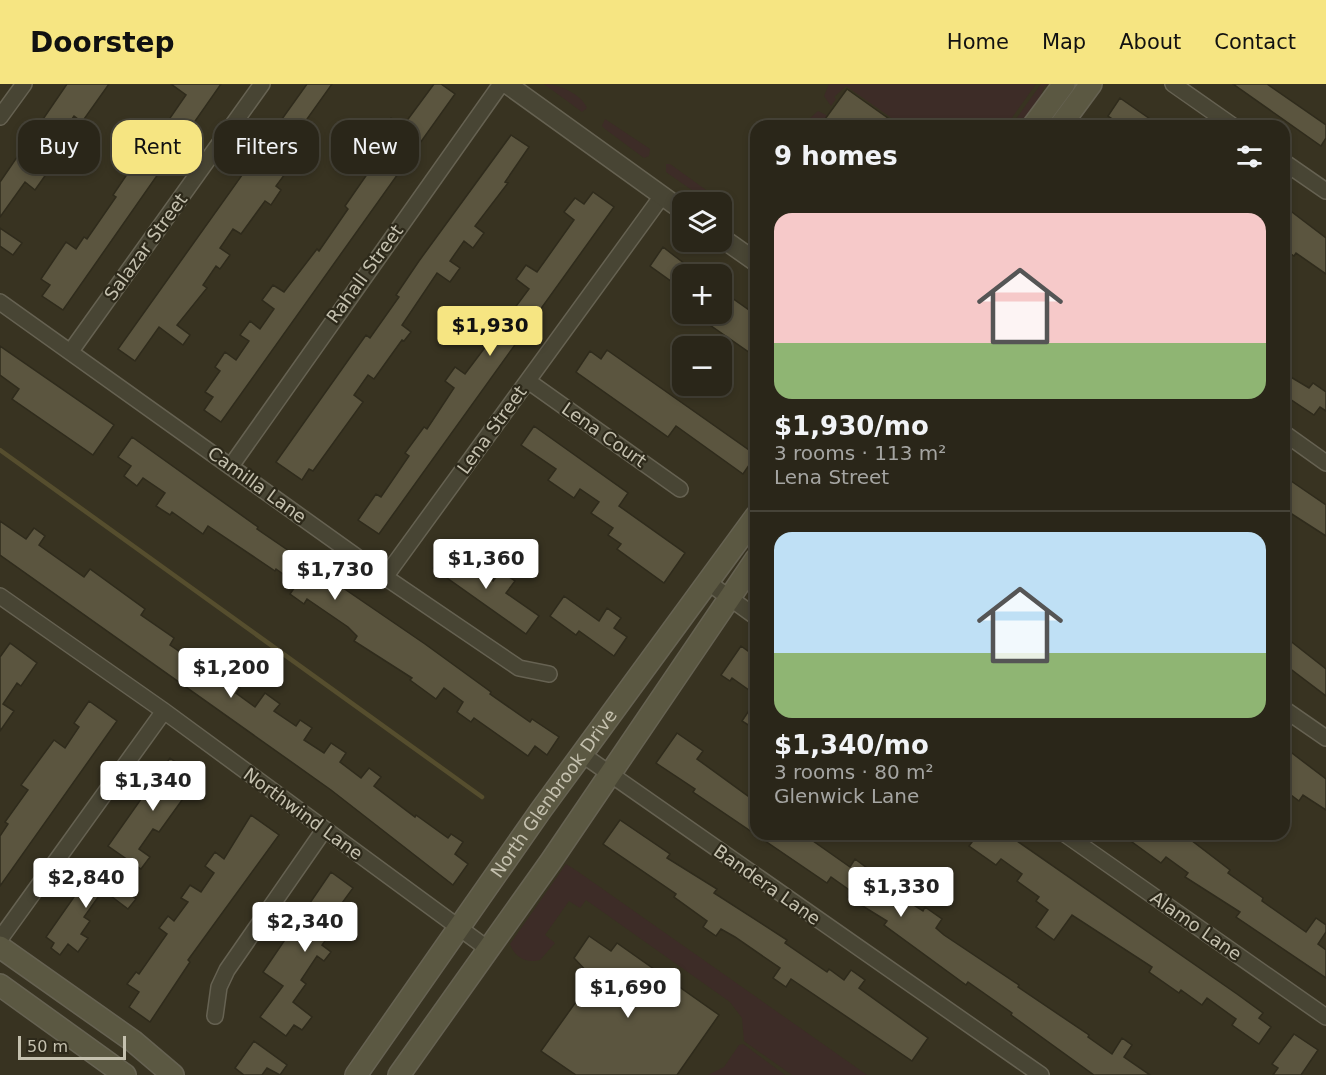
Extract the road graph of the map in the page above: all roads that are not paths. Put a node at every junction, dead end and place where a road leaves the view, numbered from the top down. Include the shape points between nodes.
1 (24, 84) edge
2 (262, 84) edge
3 (501, 84) edge
4 (507, 84) edge
5 (1064, 84) edge
6 (1091, 84) edge
7 (1173, 84) edge
8 (0, 117) edge
9 (1037, 120) edge
10 (1064, 120) edge
11 (1224, 120) edge
12 (1290, 166) edge
13 (1326, 191) edge
14 (662, 196) junction
15 (672, 203) edge
16 (732, 245) edge
17 (750, 258) edge
18 (0, 302) edge
19 (71, 351) junction
20 (528, 381) junction
21 (1290, 437) edge
22 (1326, 463) edge
23 (231, 466) junction
24 (680, 489) dead end
25 (750, 525) edge
26 (750, 568) edge
27 (385, 577) junction
28 (709, 583) junction
29 (0, 596) edge
30 (729, 598) junction
31 (750, 613) edge
32 (549, 674) dead end
33 (164, 711) junction
34 (1290, 713) edge
35 (1326, 738) edge
36 (583, 755) junction
37 (610, 774) junction
38 (324, 830) junction
39 (1074, 840) edge
40 (460, 927) junction
41 (0, 939) edge
42 (0, 947) edge
43 (488, 949) junction
44 (0, 985) edge
45 (215, 1016) dead end
46 (1326, 1017) edge
47 (125, 1075) edge
48 (173, 1075) edge
49 (356, 1075) edge
50 (399, 1075) edge
51 (1041, 1075) edge

1 - 8 street
2 - 19 street, Salazar Street
3 - 23 street, Rahall Street
4 - 14 street
5 - 9 main road
6 - 10 main road
7 - 11 street
12 - 13 street
14 - 15 street
14 - 20 street, Lena Street
16 - 17 street
18 - 19 street, Camilla Lane
19 - 23 street, Camilla Lane
20 - 24 street, Lena Court
20 - 27 street, Lena Street
21 - 22 street
23 - 27 street, Camilla Lane
25 - 28 main road, North Glenbrook Drive
26 - 30 main road, North Glenbrook Drive
27 - 32 street, Camilla Lane via 519,668
28 - 30 street
28 - 36 main road, North Glenbrook Drive
29 - 33 street, Northwind Lane
30 - 31 street
30 - 37 main road, North Glenbrook Drive
33 - 38 street, Northwind Lane
33 - 41 street
34 - 35 street
36 - 37 street, Bandera Lane
36 - 40 main road, North Glenbrook Drive
37 - 43 main road, North Glenbrook Drive
37 - 51 street, Bandera Lane
38 - 40 street, Northwind Lane
38 - 45 street via 227,970 219,987
39 - 46 street, Alamo Lane
40 - 43 street, Northwind Lane
40 - 49 main road, North Glenbrook Drive
42 - 48 main road via 133,1041
43 - 50 main road, North Glenbrook Drive
44 - 47 main road

